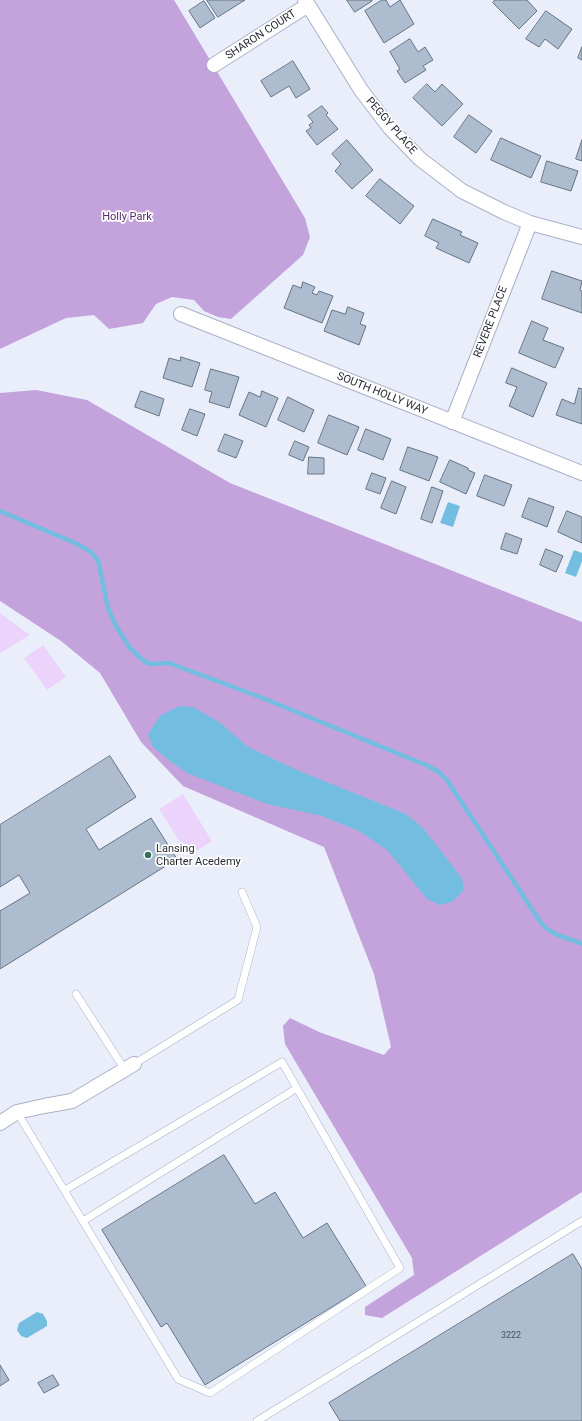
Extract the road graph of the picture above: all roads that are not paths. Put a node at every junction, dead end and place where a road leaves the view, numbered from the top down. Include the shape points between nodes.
1 (306, 3) edge
2 (214, 65) dead end
3 (530, 223) junction
4 (582, 237) edge
5 (181, 314) dead end
6 (452, 422) junction
7 (582, 473) edge
8 (242, 892) dead end
9 (76, 994) dead end
10 (129, 1067) junction
11 (297, 1088) junction
12 (17, 1112) junction
13 (0, 1123) edge
14 (65, 1190) junction
15 (83, 1220) junction
16 (582, 1221) edge
17 (257, 1421) edge

1 - 2 street, SHARON COURT
1 - 3 street, PEGGY PLACE via 361,90 390,128 420,159 462,190
3 - 4 street, PEGGY PLACE
3 - 6 street, REVERE PLACE
5 - 6 street, SOUTH HOLLY WAY
6 - 7 street, SOUTH HOLLY WAY
8 - 10 lane via 257,927 238,1000
9 - 10 lane
10 - 12 street via 72,1101
11 - 14 lane via 282,1062
11 - 15 lane
11 - 15 lane via 400,1268 210,1393 178,1379
12 - 13 street
12 - 14 lane
14 - 15 lane
16 - 17 lane

